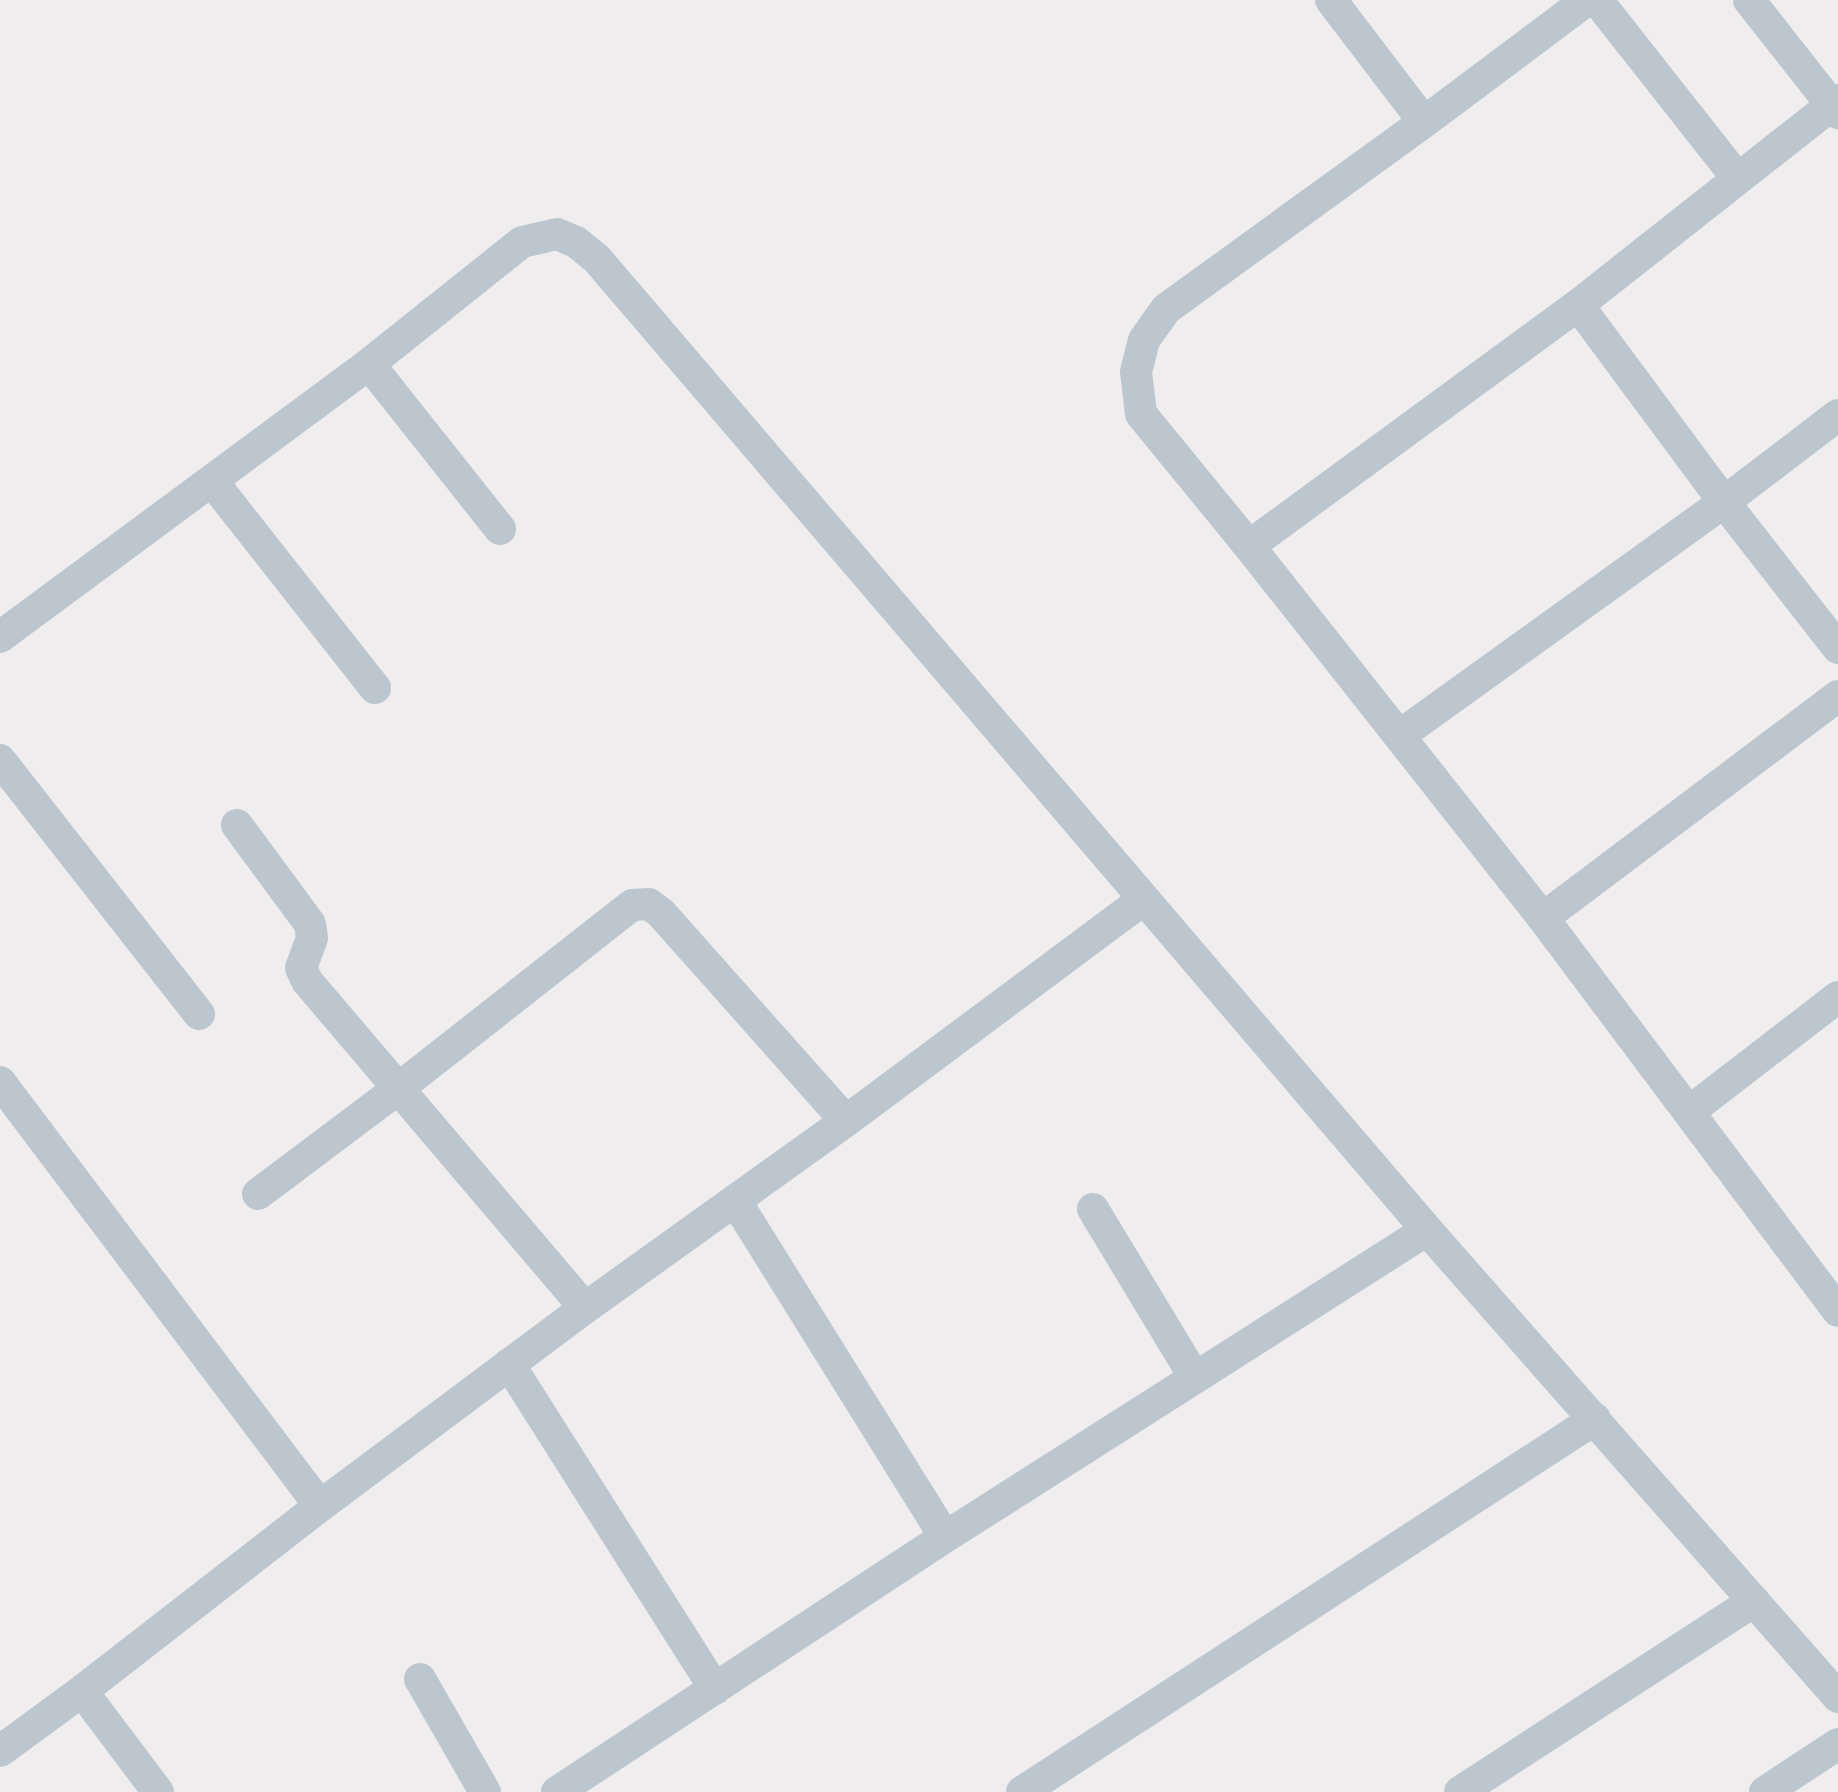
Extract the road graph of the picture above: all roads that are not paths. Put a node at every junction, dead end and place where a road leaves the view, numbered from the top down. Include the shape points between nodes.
1 (1331, 0) edge
2 (1587, 0) edge
3 (1597, 0) edge
4 (1749, 0) edge
5 (1836, 106) edge
6 (1424, 122) junction
7 (1738, 179) junction
8 (1578, 305) junction
9 (369, 363) junction
10 (1838, 415) edge
11 (212, 481) junction
12 (1724, 502) junction
13 (500, 529) dead end
14 (1249, 546) junction
15 (0, 637) edge
16 (1838, 648) edge
17 (375, 688) dead end
18 (1838, 696) edge
19 (1399, 736) junction
20 (0, 760) edge
21 (237, 825) dead end
22 (1144, 899) junction
23 (1543, 918) junction
24 (1838, 997) edge
25 (199, 1013) dead end
26 (0, 1082) edge
27 (399, 1087) junction
28 (1689, 1111) junction
29 (846, 1121) junction
30 (258, 1194) dead end
31 (735, 1200) junction
32 (1093, 1209) dead end
33 (1427, 1230) junction
34 (1836, 1303) edge
35 (585, 1308) junction
36 (509, 1364) junction
37 (1195, 1378) junction
38 (1595, 1419) junction
39 (320, 1506) junction
40 (946, 1537) junction
41 (1754, 1601) junction
42 (420, 1679) dead end
43 (715, 1689) junction
44 (82, 1691) junction
45 (1838, 1697) edge
46 (1838, 1744) edge
47 (0, 1751) edge
48 (158, 1792) edge
49 (485, 1792) edge
50 (557, 1792) edge
51 (1022, 1792) edge
52 (1460, 1792) edge
53 (1765, 1792) edge

1 - 6 street
2 - 6 street
3 - 7 street
4 - 5 street
5 - 7 street
6 - 14 street via 1166,309 1144,340 1136,372 1141,414
7 - 8 street
8 - 12 street
8 - 14 street
9 - 11 street
9 - 13 street
9 - 22 street via 523,242 556,234 576,242 597,259
10 - 12 street
11 - 15 street
11 - 17 street
12 - 16 street
12 - 19 street
14 - 19 street
18 - 23 street
19 - 23 street
20 - 25 street
21 - 27 street via 310,924 312,938 300,968 307,981
22 - 29 street
22 - 33 street
23 - 28 street
24 - 28 street
26 - 39 street
27 - 29 street via 632,905 649,904
27 - 30 street
27 - 35 street
28 - 34 street
29 - 31 street
31 - 35 street
31 - 40 street
32 - 37 street
33 - 37 street
33 - 38 street
35 - 36 street
36 - 39 street
36 - 43 street
37 - 40 street
38 - 41 street
38 - 51 street
39 - 44 street
40 - 43 street
41 - 45 street
41 - 52 street
42 - 49 street
43 - 50 street
44 - 47 street
44 - 48 street
46 - 53 street

